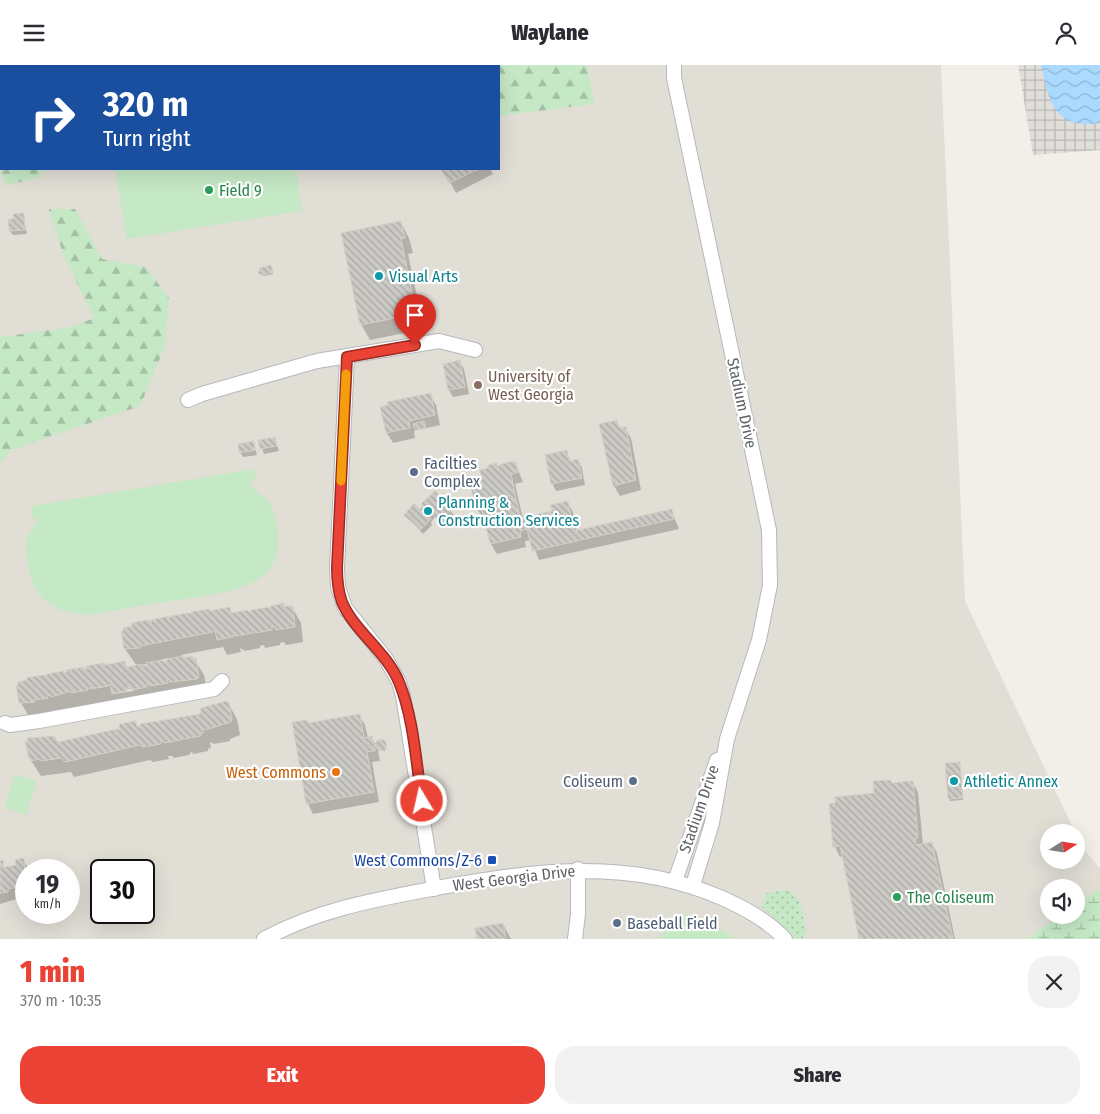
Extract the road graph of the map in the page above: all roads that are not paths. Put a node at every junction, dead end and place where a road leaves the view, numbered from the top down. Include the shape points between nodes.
1 (674, 65) edge
2 (475, 350) dead end
3 (347, 357) junction
4 (188, 400) dead end
5 (222, 681) dead end
6 (6, 723) dead end
7 (727, 739) junction
8 (578, 869) junction
9 (674, 881) junction
10 (693, 885) junction
11 (434, 889) junction
12 (264, 939) edge
13 (575, 939) edge
14 (785, 939) edge

1 - 7 street, Stadium Drive via 674,78 769,531 767,603 759,640
2 - 3 street via 439,341
3 - 4 street via 316,361
3 - 11 street via 338,587 345,608 386,659 403,696
5 - 6 street via 214,689 39,721
7 - 9 street, Stadium Drive via 720,750
7 - 10 street, Stadium Drive via 712,823
8 - 9 street, West Georgia Drive via 649,875
8 - 11 street, West Georgia Drive
8 - 13 street
9 - 10 street, West Georgia Drive
10 - 14 street, West Georgia Drive via 747,909
11 - 12 street, West Georgia Drive via 367,901 321,914

